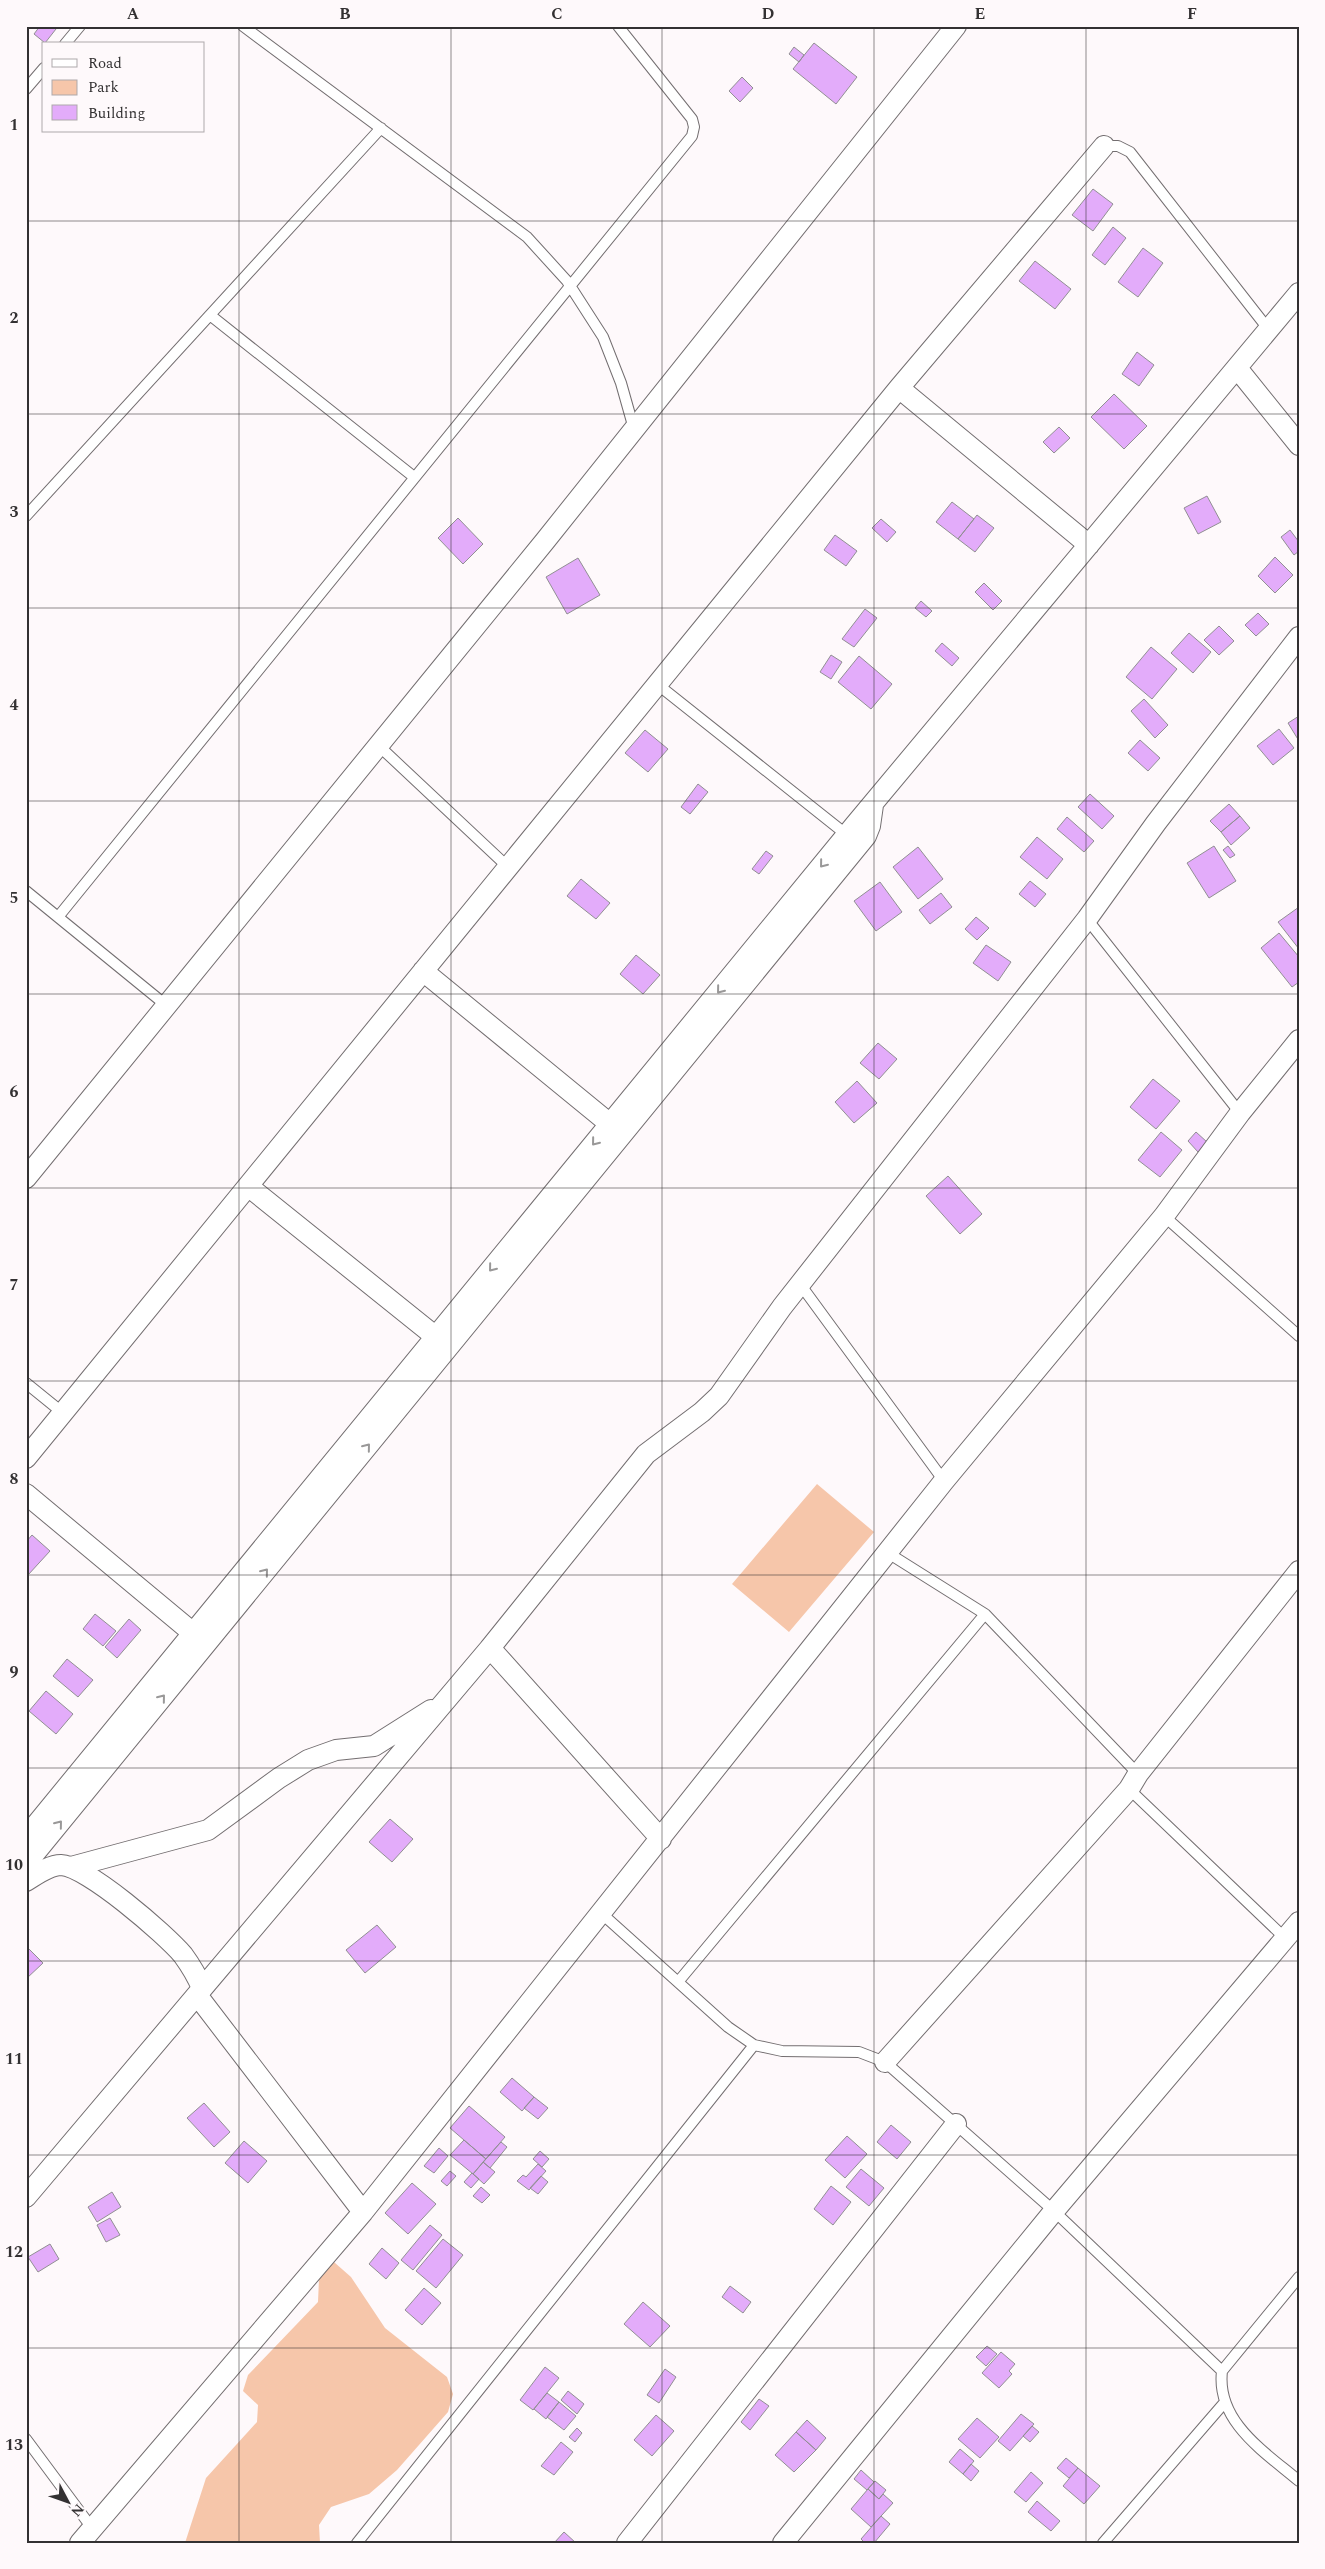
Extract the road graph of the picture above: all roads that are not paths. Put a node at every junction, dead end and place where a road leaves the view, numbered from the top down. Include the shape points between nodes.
1 (80, 26) edge
2 (243, 26) edge
3 (618, 26) edge
4 (956, 26) edge
5 (67, 42) edge
6 (42, 70) edge
7 (26, 89) edge
8 (381, 128) junction
9 (1104, 146) joint
10 (570, 285) junction
11 (1299, 293) edge
12 (210, 315) junction
13 (1268, 330) junction
14 (1236, 368) junction
15 (899, 388) junction
16 (634, 430) junction
17 (1299, 445) edge
18 (414, 477) junction
19 (26, 516) edge
20 (1089, 545) junction
21 (1299, 638) edge
22 (657, 684) junction
23 (379, 746) junction
24 (874, 803) junction
25 (846, 835) junction
26 (508, 867) junction
27 (26, 892) edge
28 (58, 917) junction
29 (1088, 919) junction
30 (423, 971) junction
31 (167, 1006) junction
32 (1299, 1040) edge
33 (1240, 1113) junction
34 (610, 1124) junction
35 (26, 1178) edge
36 (248, 1186) junction
37 (1164, 1216) junction
38 (800, 1284) junction
39 (436, 1336) junction
40 (1299, 1336) edge
41 (26, 1383) edge
42 (63, 1413) junction
43 (26, 1458) edge
44 (944, 1481) junction
45 (26, 1494) edge
46 (888, 1553) junction
47 (1299, 1571) edge
48 (985, 1614) junction
49 (193, 1633) junction
50 (490, 1648) junction
51 (447, 1699) junction
52 (1133, 1781) junction
53 (26, 1837) edge
54 (660, 1839) junction
55 (26, 1864) edge
56 (70, 1867) junction
57 (26, 1881) edge
58 (600, 1912) junction
59 (1299, 1922) edge
60 (1292, 1945) edge
61 (678, 1982) junction
62 (200, 1992) junction
63 (754, 2045) junction
64 (885, 2062) junction
65 (956, 2124) junction
66 (26, 2198) edge
67 (1054, 2211) junction
68 (363, 2212) junction
69 (1299, 2277) edge
70 (1222, 2371) junction
71 (1225, 2402) junction
72 (26, 2439) edge
73 (1299, 2481) edge
74 (86, 2535) edge
75 (633, 2540) edge
76 (357, 2543) edge
77 (783, 2543) edge
78 (1103, 2543) edge

1 - 5 lane
2 - 8 lane
3 - 10 lane via 692,118 694,127 692,136
4 - 16 street
6 - 7 lane
8 - 10 lane via 527,237
8 - 12 lane
9 - 13 lane via 1118,146 1130,152
9 - 15 street
10 - 16 lane via 603,338 621,383
10 - 18 lane
11 - 13 street
12 - 18 lane
12 - 19 lane
13 - 14 street
14 - 17 street
14 - 20 street
15 - 20 street
15 - 22 street
16 - 23 street
18 - 28 lane
20 - 24 street
21 - 29 street via 1156,823
22 - 25 lane
22 - 26 street
23 - 26 lane
23 - 31 street
24 - 25 street
55 -> 24 street via 866,836
25 -> 34 street
26 - 30 street
27 - 28 lane
28 - 31 lane
29 - 33 lane
29 - 38 street
30 - 34 street
30 - 36 street
31 - 35 street
32 - 33 street
33 - 37 street
34 -> 39 street
36 - 39 street
36 - 42 street
37 - 40 lane
37 - 44 street
38 - 44 lane
38 - 50 street via 719,1396 646,1454
39 - 49 street
41 - 42 lane
42 - 43 street
44 - 46 street
45 - 49 street
46 - 48 lane
46 - 54 street
47 - 52 street
48 - 52 lane
48 - 61 lane
49 - 53 street
50 - 51 street
50 - 54 street
51 - 56 street via 374,1746 336,1750 308,1760 208,1830
51 - 62 street
52 - 60 lane
52 - 64 street
54 - 58 street
56 - 57 street via 59,1865
56 - 62 street via 88,1876 151,1924 195,1971
58 - 61 lane
58 - 68 street
59 - 60 street
60 - 67 street
61 - 63 lane via 728,2027
62 - 66 street
62 - 68 street
63 - 64 lane via 782,2050 858,2052
63 - 76 lane
64 - 65 lane
65 - 67 lane
65 - 75 street
67 - 70 lane
67 - 77 street
68 - 74 street
69 - 70 lane
70 - 71 lane via 1220,2382
71 - 73 lane via 1244,2433
71 - 78 lane
72 - 74 lane

